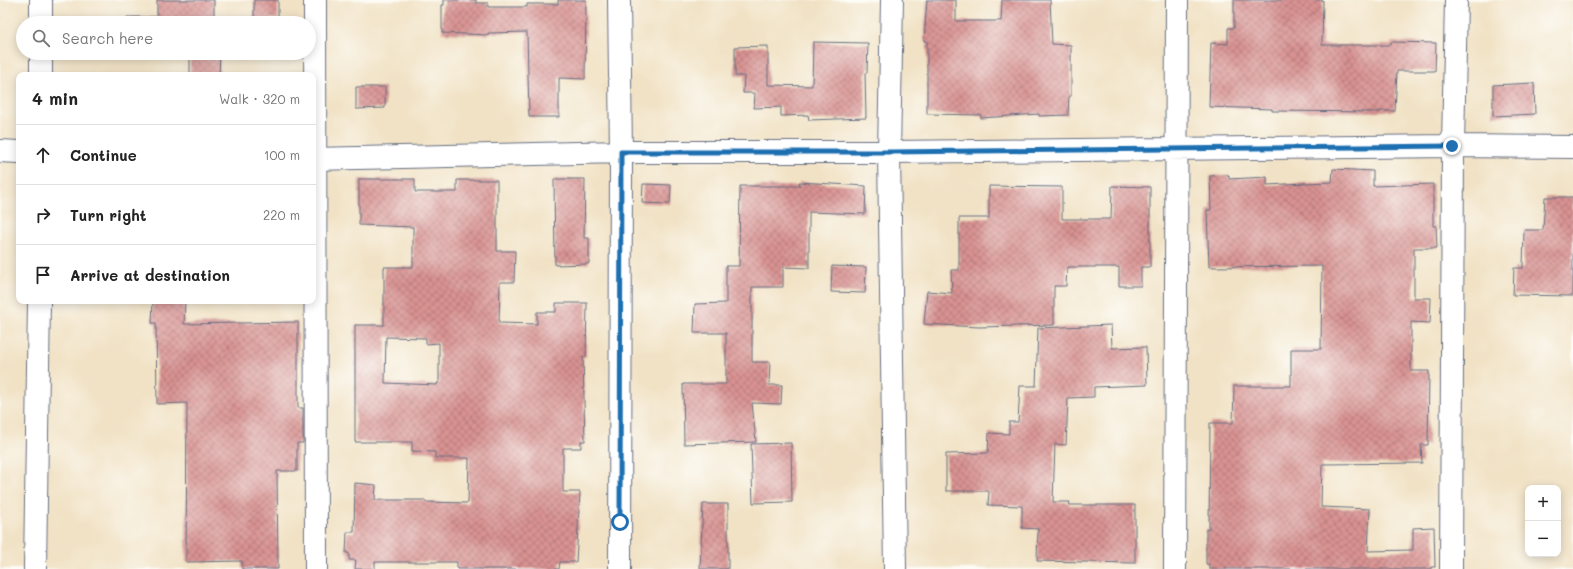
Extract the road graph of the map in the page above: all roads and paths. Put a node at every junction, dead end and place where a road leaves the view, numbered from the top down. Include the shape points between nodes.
1 (41, 0) edge
2 (315, 0) edge
3 (619, 0) edge
4 (892, 0) edge
5 (1176, 0) edge
6 (1456, 0) edge
7 (41, 16) edge
8 (315, 16) edge
9 (41, 60) edge
10 (315, 60) edge
11 (41, 72) edge
12 (315, 72) edge
13 (1452, 146) junction
14 (1573, 147) edge
15 (1176, 149) junction
16 (0, 151) edge
17 (16, 152) edge
18 (621, 152) junction
19 (889, 152) junction
20 (316, 159) edge
21 (39, 304) edge
22 (315, 304) edge
23 (35, 569) edge
24 (316, 569) edge
25 (620, 569) edge
26 (895, 569) edge
27 (1175, 569) edge
28 (1451, 569) edge

1 - 7 street
2 - 8 street
3 - 18 street
4 - 19 street
5 - 15 street
6 - 13 street
9 - 11 street
10 - 12 street
13 - 14 street
13 - 15 street
13 - 28 street
15 - 19 street
15 - 27 street
16 - 17 street
18 - 19 street
18 - 20 street
18 - 25 street
19 - 26 street
21 - 23 street
22 - 24 street

